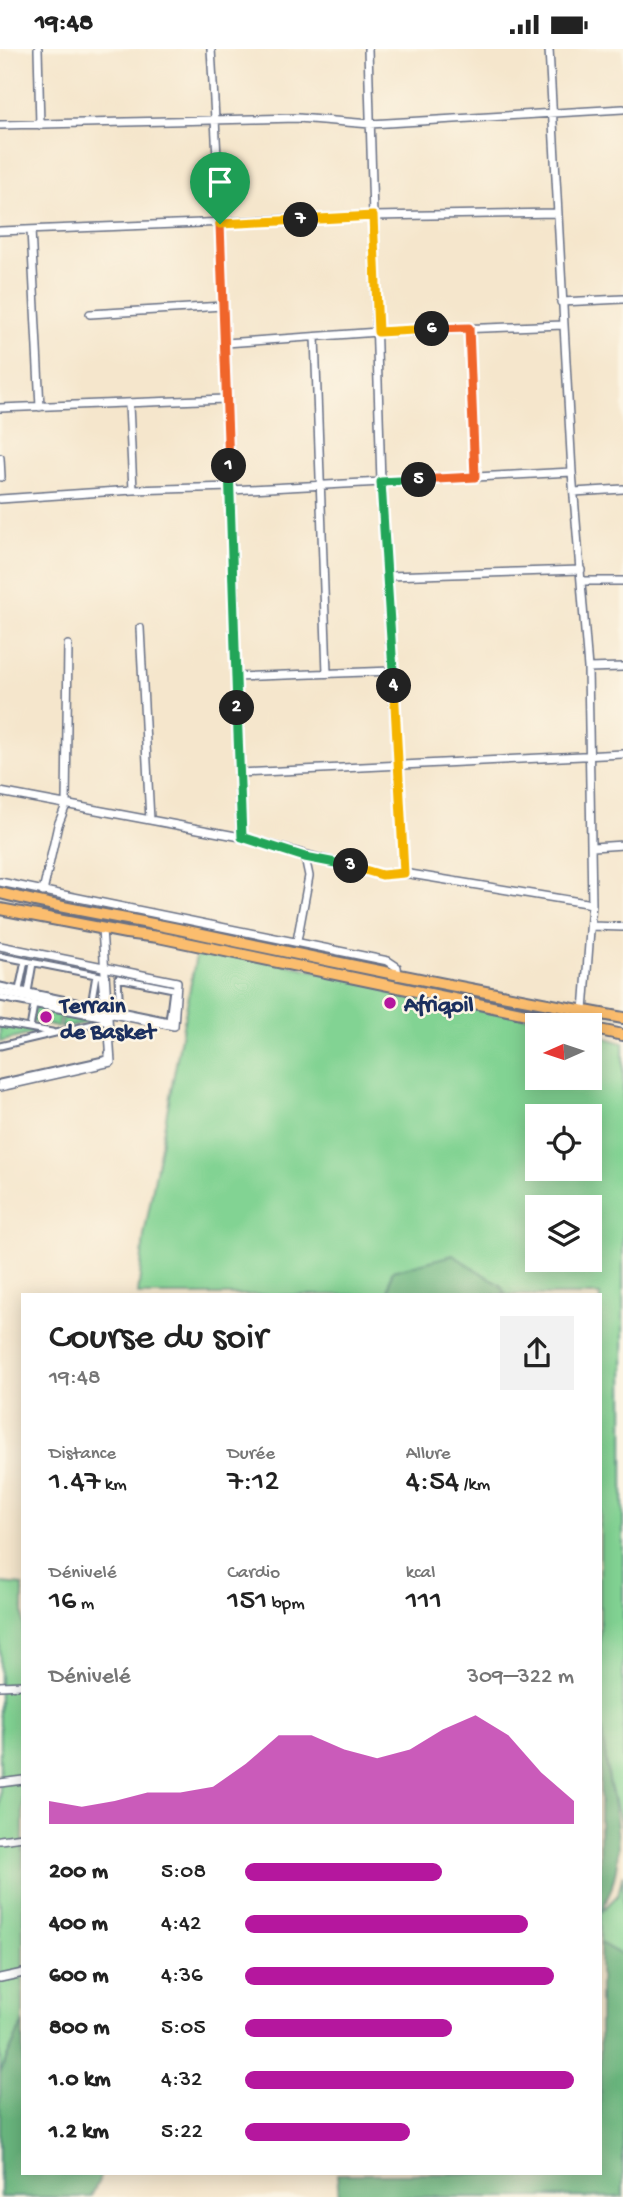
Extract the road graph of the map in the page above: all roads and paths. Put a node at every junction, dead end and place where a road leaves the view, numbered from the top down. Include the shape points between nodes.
1 (38, 49) edge
2 (211, 49) edge
3 (368, 49) edge
4 (549, 49) edge
5 (623, 109) edge
6 (553, 115) junction
7 (216, 121) junction
8 (370, 124) junction
9 (0, 125) edge
10 (40, 125) junction
11 (556, 213) junction
12 (373, 216) junction
13 (220, 224) junction
14 (31, 230) junction
15 (0, 232) edge
16 (623, 299) edge
17 (561, 302) junction
18 (223, 306) junction
19 (90, 314) dead end
20 (563, 325) junction
21 (469, 328) junction
22 (378, 332) junction
23 (315, 337) junction
24 (226, 343) junction
25 (225, 399) junction
26 (129, 405) junction
27 (40, 407) junction
28 (0, 408) edge
29 (0, 458) edge
30 (572, 472) junction
31 (1, 477) edge
32 (475, 477) junction
33 (381, 482) junction
34 (321, 485) junction
35 (231, 488) junction
36 (623, 489) edge
37 (133, 490) junction
38 (574, 492) junction
39 (0, 499) edge
40 (581, 570) junction
41 (388, 576) junction
42 (582, 581) junction
43 (623, 581) edge
44 (140, 628) dead end
45 (68, 645) dead end
46 (623, 667) edge
47 (588, 668) junction
48 (393, 671) junction
49 (327, 673) junction
50 (236, 677) junction
51 (591, 754) junction
52 (623, 754) edge
53 (399, 764) junction
54 (239, 773) junction
55 (0, 792) edge
56 (66, 805) junction
57 (149, 820) junction
58 (242, 837) junction
59 (623, 845) edge
60 (593, 847) junction
61 (305, 857) junction
62 (404, 873) junction
63 (0, 883) edge
64 (43, 892) junction
65 (0, 894) edge
66 (593, 904) junction
67 (0, 909) edge
68 (591, 926) junction
69 (623, 927) edge
70 (102, 929) junction
71 (297, 941) junction
72 (0, 946) edge
73 (0, 956) edge
74 (25, 961) junction
75 (33, 963) junction
76 (105, 968) junction
77 (96, 975) junction
78 (398, 976) junction
79 (0, 986) edge
80 (19, 990) junction
81 (0, 992) edge
82 (28, 992) junction
83 (0, 998) edge
84 (34, 1005) junction
85 (91, 1005) junction
86 (120, 1011) joint
87 (584, 1011) junction
88 (525, 1014) edge
89 (107, 1017) junction
90 (623, 1018) edge
91 (0, 1023) edge
92 (30, 1028) junction
93 (602, 1031) edge
94 (55, 1033) junction
95 (623, 1035) edge
96 (0, 1046) edge
97 (0, 1085) edge
98 (21, 1685) edge
99 (0, 1686) edge
100 (21, 1780) edge
101 (0, 1783) edge
102 (21, 1837) edge
103 (0, 1840) edge
104 (21, 1973) edge
105 (0, 1978) edge

1 - 10 street
2 - 7 street
3 - 8 street
4 - 6 street
5 - 6 street
6 - 8 street
6 - 11 street
7 - 8 street via 298,118
7 - 10 street
7 - 13 street
8 - 12 street
9 - 10 street
11 - 12 street
11 - 17 street
12 - 13 street
12 - 22 street
13 - 14 street
13 - 18 street
14 - 15 street
14 - 27 street
16 - 17 street
17 - 20 street
18 - 19 street
18 - 24 street
20 - 21 street
20 - 30 street
21 - 22 street
21 - 32 street
22 - 23 street
22 - 33 street
23 - 24 street
23 - 34 street
24 - 25 street
25 - 26 street
25 - 35 street
26 - 27 street
26 - 37 street
27 - 28 street
29 - 31 street
30 - 32 street
30 - 38 street
32 - 33 street
33 - 34 street
33 - 41 street
34 - 35 street
34 - 49 street
35 - 37 street
35 - 50 street
36 - 38 street
37 - 39 street
38 - 40 street
40 - 41 street
40 - 42 street
41 - 48 street
42 - 43 street
42 - 47 street
44 - 57 street
45 - 56 street
46 - 47 street
47 - 51 street
48 - 49 street
48 - 53 street
49 - 50 street
50 - 54 street
51 - 52 street
51 - 53 street
51 - 60 street
53 - 54 street
53 - 62 street
54 - 58 street
55 - 56 street
56 - 57 street
56 - 64 street
57 - 58 street
58 - 61 street
59 - 60 street
60 - 66 street
61 - 62 street via 382,875
61 - 71 street via 309,876
62 - 66 street
63 - 64 street
64 - 71 street
65 - 78 main road
66 - 68 street
67 - 70 main road
68 - 69 street
68 - 87 street
70 - 76 street
70 - 88 main road
71 - 78 street via 388,961 397,967
72 - 76 street
73 - 74 street
74 - 75 street
74 - 80 street
75 - 77 street
75 - 82 street
76 - 89 street
76 - 89 street via 177,982 174,1025
77 - 85 street
77 - 85 street via 102,976 103,1008
78 - 87 main road
79 - 80 street
80 - 82 street
81 - 89 street
82 - 85 street
83 - 84 street
84 - 89 street
84 - 92 street
86 - 86 street via 118,978 173,989 169,1021
87 - 90 main road
89 - 94 street
89 - 97 street via 111,1062
91 - 92 street
92 - 94 street
93 - 95 main road
94 - 96 street
98 - 99 street
100 - 101 street
102 - 103 street
104 - 105 street

